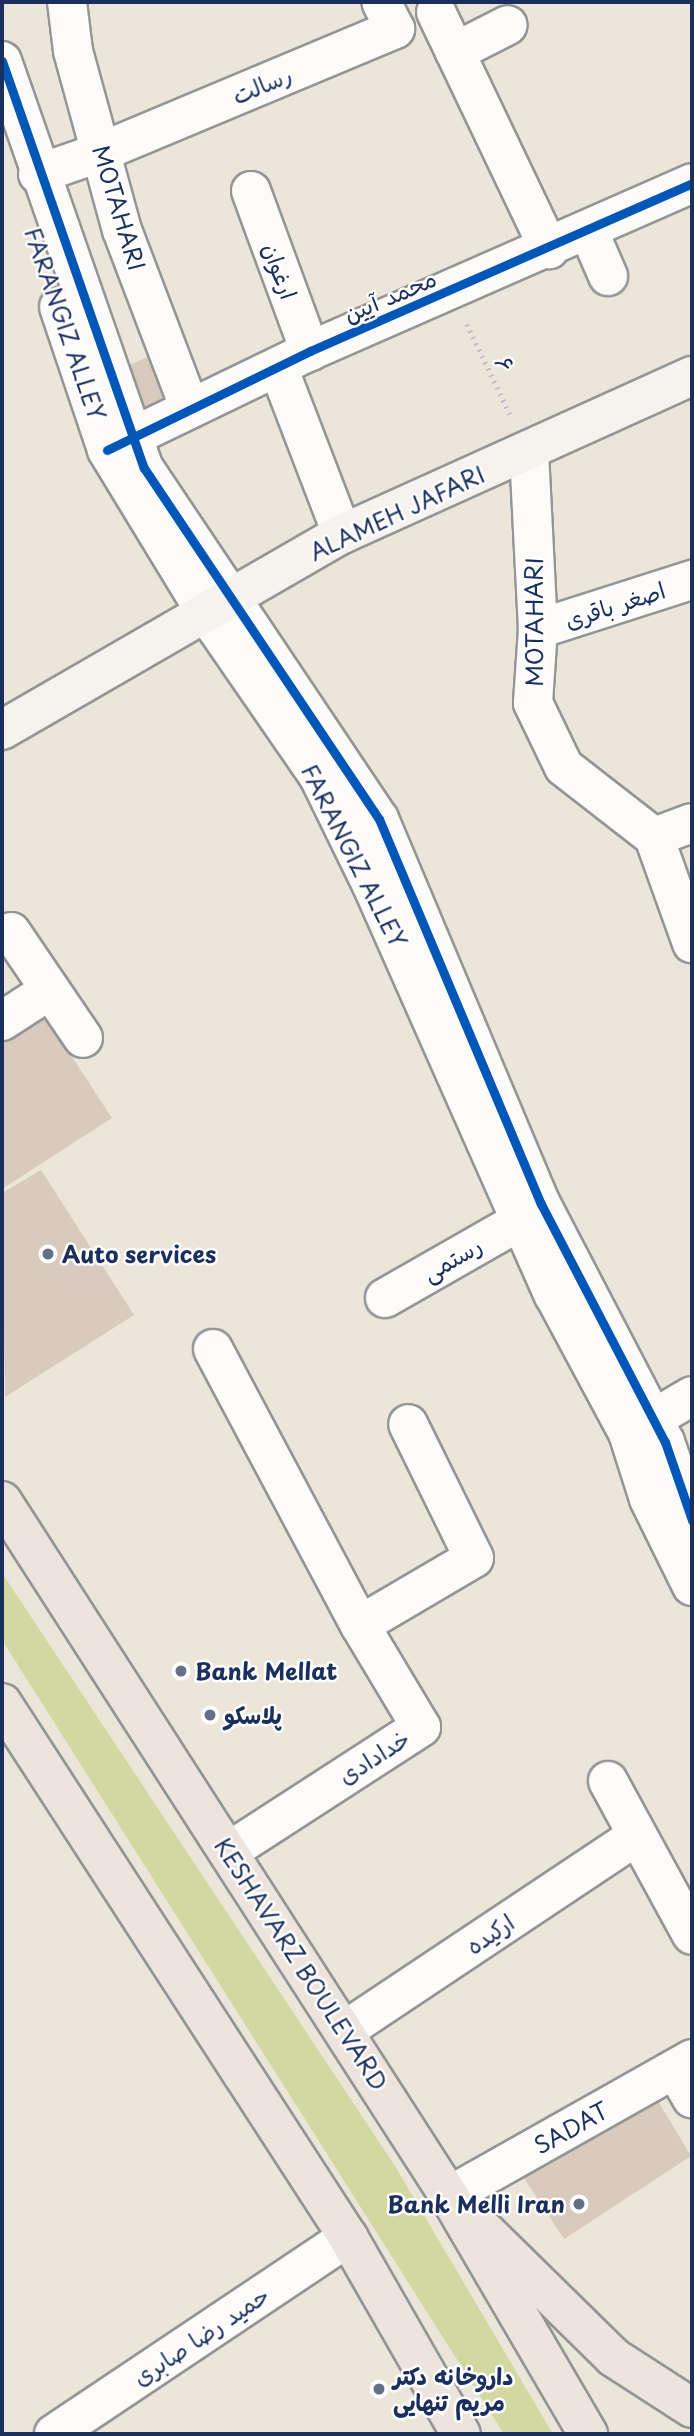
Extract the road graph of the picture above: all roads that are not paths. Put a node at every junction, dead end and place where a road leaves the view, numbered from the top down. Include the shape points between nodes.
1 (382, 2) edge
2 (73, 4) edge
3 (436, 12) dead end
4 (508, 25) dead end
5 (455, 52) junction
6 (2, 61) edge
7 (2, 138) edge
8 (101, 152) junction
9 (38, 174) junction
10 (692, 183) edge
11 (251, 191) dead end
12 (589, 232) junction
13 (549, 250) junction
14 (608, 276) dead end
15 (294, 359) junction
16 (692, 376) edge
17 (190, 409) junction
18 (120, 443) junction
19 (529, 453) junction
20 (342, 534) junction
21 (692, 580) edge
22 (219, 605) junction
23 (538, 629) junction
24 (2, 730) edge
25 (692, 823) edge
26 (654, 836) junction
27 (11, 932) dead end
28 (692, 943) edge
29 (50, 990) junction
30 (2, 1021) edge
31 (83, 1038) dead end
32 (520, 1221) junction
33 (384, 1298) dead end
34 (213, 1349) dead end
35 (692, 1396) edge
36 (653, 1419) junction
37 (408, 1424) dead end
38 (2, 1501) edge
39 (692, 1520) edge
40 (692, 1586) edge
41 (360, 1625) junction
42 (2, 1703) edge
43 (608, 1781) dead end
44 (636, 1836) junction
45 (228, 1852) junction
46 (692, 1935) edge
47 (344, 2031) junction
48 (687, 2075) edge
49 (449, 2196) junction
50 (348, 2237) junction
51 (692, 2408) edge
52 (54, 2434) edge
53 (441, 2434) edge
54 (461, 2434) edge
55 (588, 2434) edge

1 - 8 street, رسالت via 396,29
2 - 8 street, MOTAHARI via 73,51
3 - 5 street
4 - 5 street
5 - 13 street
6 - 9 street
7 - 18 street, FARANGIZ ALLEY
8 - 9 street
8 - 17 street, MOTAHARI via 122,230
9 - 18 street
10 - 12 street, محمد آیین
11 - 15 street, ارغوان
12 - 13 street, محمد آیین
12 - 14 street
13 - 15 street, محمد آیین
15 - 17 street, محمد آیین
15 - 20 street
16 - 19 main road, ALAMEH JAFARI
17 - 18 street, محمد آیین
18 - 22 street via 144,468
19 - 20 main road, ALAMEH JAFARI
19 - 23 street, MOTAHARI
20 - 22 main road, ALAMEH JAFARI
21 - 23 street, اصغر باقری
22 - 24 main road, ALAMEH JAFARI
22 - 32 street, FARANGIZ ALLEY via 319,777 377,895
22 - 36 street via 379,820 541,1204
23 - 26 street, MOTAHARI via 533,703 564,767
25 - 26 street
26 - 28 street
27 - 29 street
29 - 30 street
29 - 31 street
32 - 33 street, رستمی
32 - 40 street, FARANGIZ ALLEY via 554,1295 619,1413 649,1499
34 - 41 street, خدادادی
35 - 36 street
36 - 39 street
37 - 41 street via 474,1558
38 - 45 main road, KESHAVARZ BOULEVARD
41 - 45 street, خدادادی via 421,1727
42 - 50 main road
43 - 44 street
44 - 46 street
44 - 47 street, ارکیده
45 - 47 main road, KESHAVARZ BOULEVARD
47 - 49 main road, KESHAVARZ BOULEVARD
48 - 49 street, SADAT
49 - 51 main road via 613,2357
49 - 55 main road, KESHAVARZ BOULEVARD
50 - 52 street, حمید رضا صابری
50 - 53 main road
50 - 54 main road

